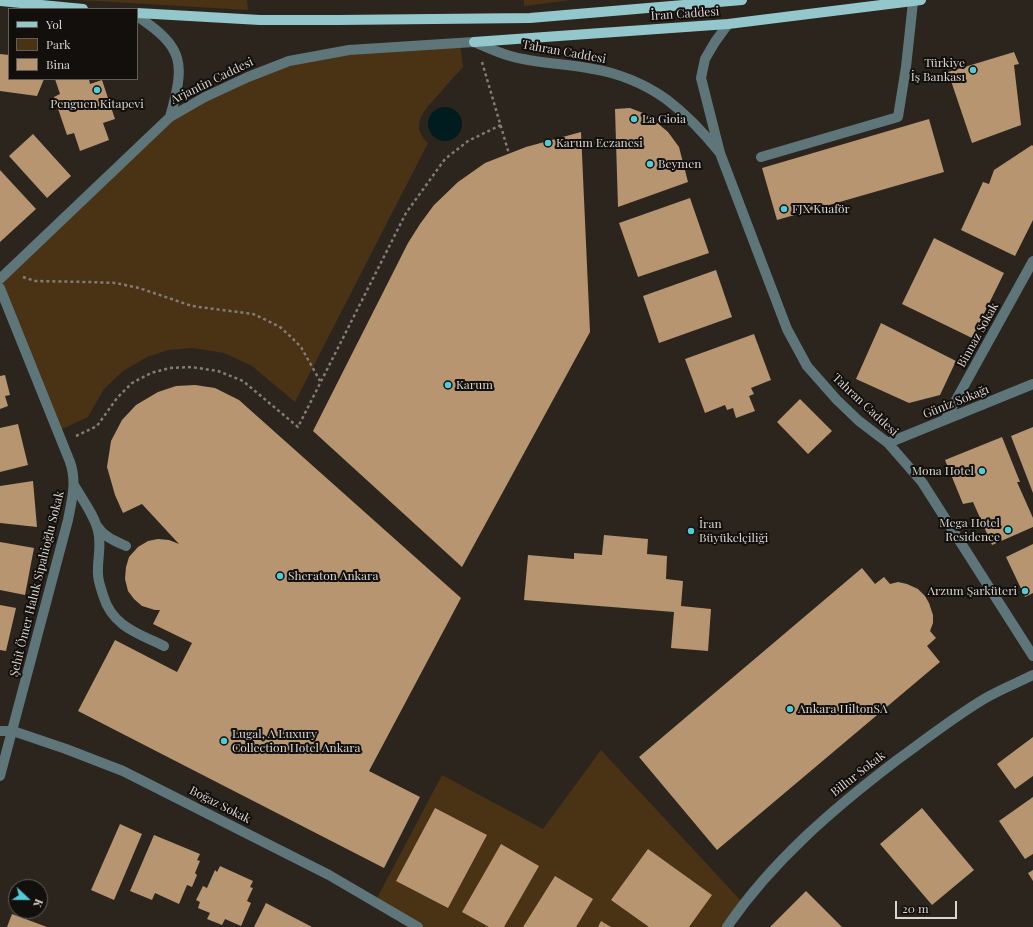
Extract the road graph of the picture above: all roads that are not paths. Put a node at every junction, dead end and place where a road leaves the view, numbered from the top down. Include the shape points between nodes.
1 (742, 0) edge
2 (0, 1) edge
3 (917, 1) edge
4 (73, 8) edge
5 (138, 13) edge
6 (138, 17) edge
7 (728, 24) junction
8 (475, 42) junction
9 (170, 117) junction
10 (720, 153) junction
11 (761, 157) dead end
12 (1033, 261) edge
13 (0, 279) edge
14 (0, 288) edge
15 (1033, 384) edge
16 (945, 420) junction
17 (888, 443) junction
18 (74, 485) junction
19 (96, 524) junction
20 (126, 546) dead end
21 (164, 646) dead end
22 (1033, 656) edge
23 (1033, 675) edge
24 (0, 731) edge
25 (12, 731) junction
26 (0, 776) edge
27 (418, 927) edge
28 (727, 927) edge

1 - 5 main road, İran Caddesi via 530,18 260,20
2 - 4 main road
3 - 7 main road, İran Caddesi
3 - 11 street via 898,117
6 - 9 street via 165,37 177,55 178,82
7 - 8 main road, İran Caddesi
7 - 10 street, Tahran Caddesi via 705,59 701,78
8 - 9 street, Arjantin Caddesi via 349,50 289,61 241,80
8 - 10 street, Tahran Caddesi via 491,50 523,59 594,69 642,86 666,99 700,129
9 - 13 street, Arjantin Caddesi
10 - 17 street, Tahran Caddesi via 787,329 807,366 836,400
12 - 16 street, Binnaz Sokak
14 - 18 street, Şehit Ömer Haluk Sipahioğlu Sokak via 63,443 73,470
15 - 16 street, Güniz Sokağı
16 - 17 street, Güniz Sokağı
17 - 22 street, Tahran Caddesi via 922,482
18 - 19 street
18 - 25 street, Şehit Ömer Haluk Sipahioğlu Sokak via 68,520
19 - 20 street via 104,534
19 - 21 street via 100,545 98,574 108,608 123,625
23 - 28 street, Billur Sokak via 985,698 946,724 841,804 804,837 772,871 743,903
24 - 25 street, Boğaz Sokak
25 - 26 street, Şehit Ömer Haluk Sipahioğlu Sokak
25 - 27 street, Boğaz Sokak via 123,771 329,875

